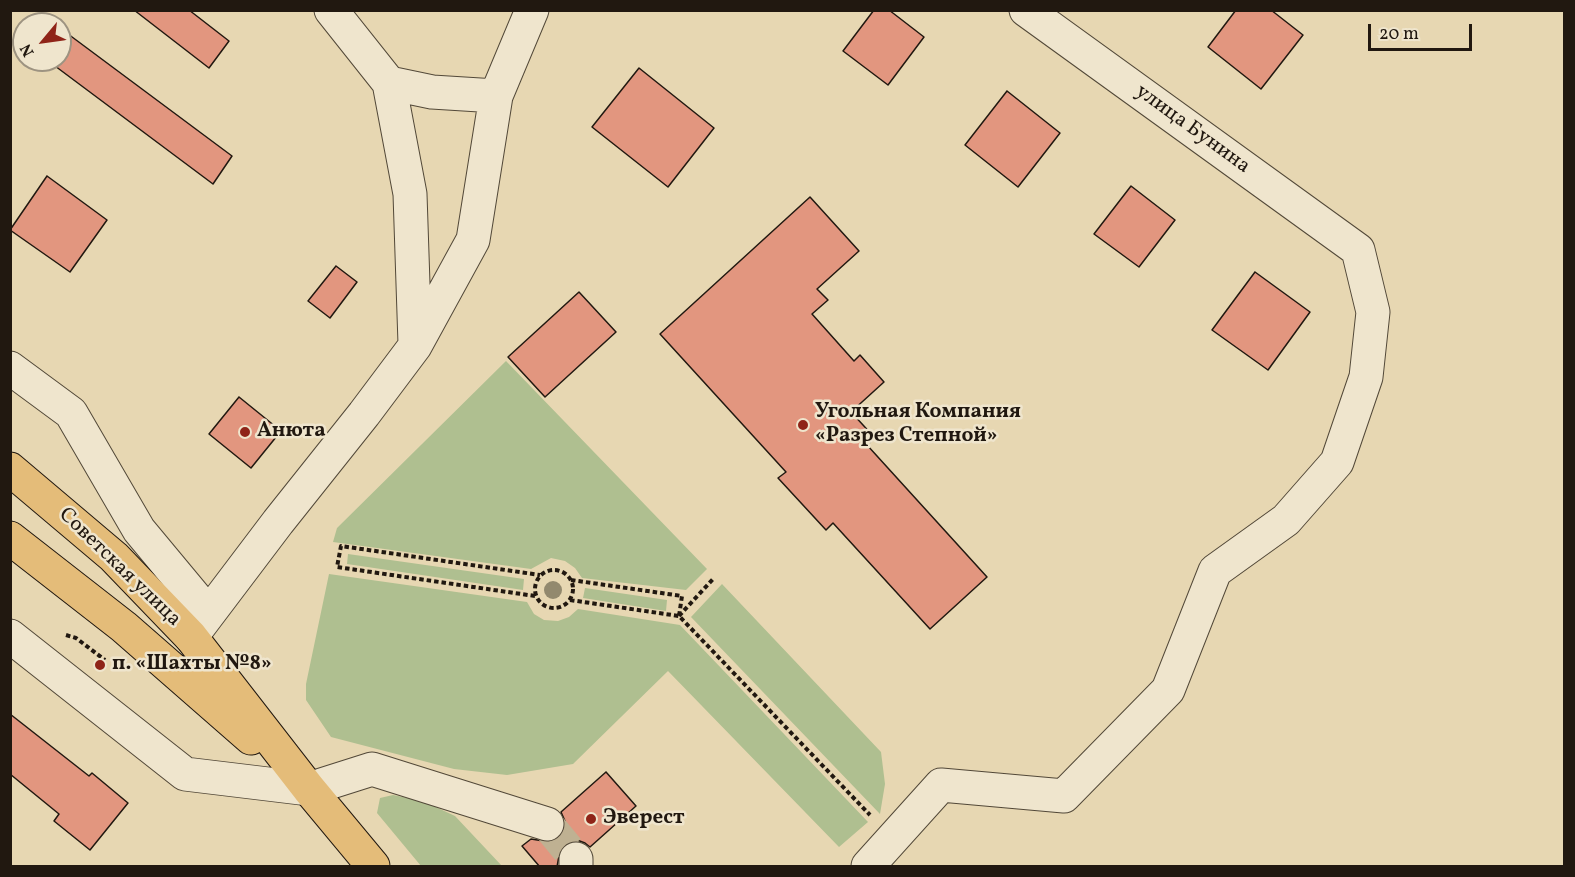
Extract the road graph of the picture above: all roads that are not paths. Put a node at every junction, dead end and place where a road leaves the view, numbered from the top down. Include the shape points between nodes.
1 (331, 10) edge
2 (531, 10) edge
3 (1026, 10) edge
4 (389, 83) junction
5 (496, 96) junction
6 (415, 346) junction
7 (10, 368) edge
8 (10, 469) edge
9 (10, 538) edge
10 (200, 625) junction
11 (10, 636) edge
12 (309, 789) junction
13 (547, 824) tunnel mouth
14 (373, 867) edge
15 (868, 867) edge

1 - 4 street
2 - 5 street
3 - 15 street, улица Бунина via 1358,250 1373,312 1366,377 1337,462 1286,520 1215,571 1168,690 1064,796 941,785
4 - 5 street via 432,92
4 - 6 street via 410,194
5 - 6 street via 474,240
6 - 10 street
7 - 10 street via 71,413
8 - 10 main road, Советская улица
9 - 12 main road, Советская улица via 124,627
10 - 12 main road, Советская улица
11 - 12 street via 185,774
12 - 13 street via 372,769
12 - 14 main road, Советская улица

